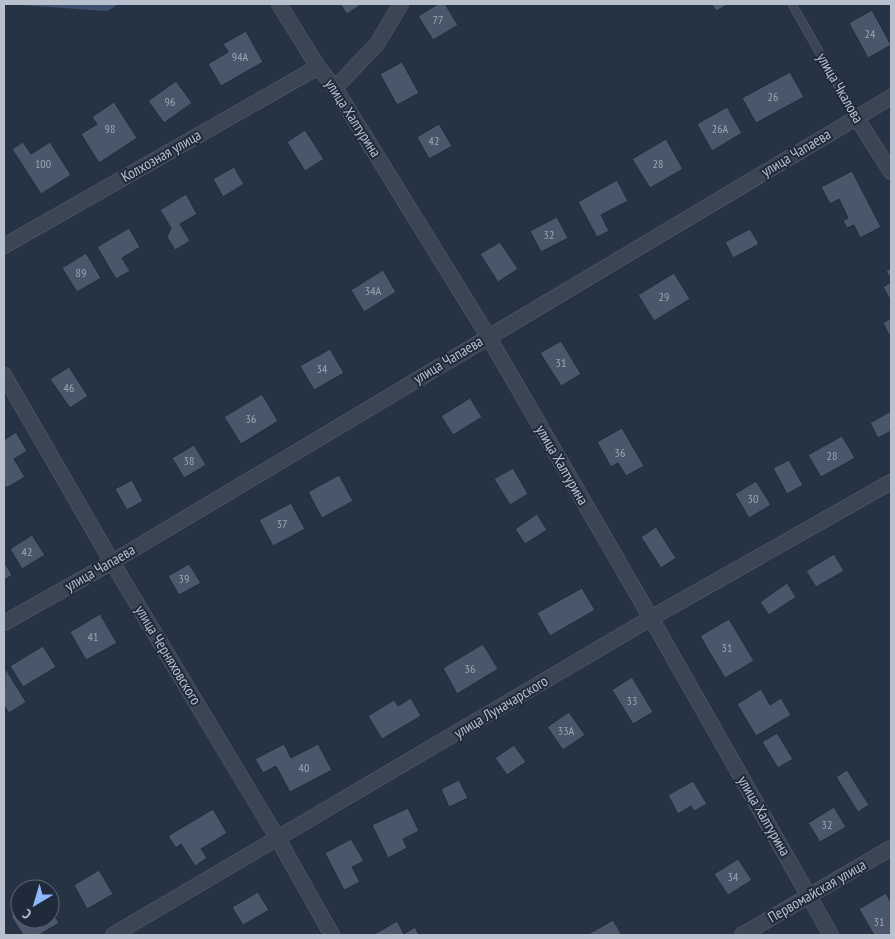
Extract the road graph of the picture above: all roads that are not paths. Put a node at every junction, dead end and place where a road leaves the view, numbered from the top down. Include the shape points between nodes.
1 (279, 4) edge
2 (401, 4) edge
3 (792, 4) edge
4 (318, 66) junction
5 (335, 88) junction
6 (891, 97) edge
7 (856, 117) junction
8 (891, 172) edge
9 (4, 246) edge
10 (488, 336) junction
11 (4, 375) edge
12 (891, 482) edge
13 (112, 562) junction
14 (651, 618) junction
15 (4, 623) edge
16 (278, 839) junction
17 (891, 848) edge
18 (809, 896) junction
19 (113, 935) edge
20 (332, 935) edge
21 (742, 935) edge
22 (831, 935) edge

1 - 4 street, улица Халтурина
2 - 5 street via 377,44
3 - 7 lane, улица Чкалова
4 - 5 street, улица Халтурина
4 - 9 street, Колхозная улица
5 - 10 street, улица Халтурина
6 - 7 street, улица Чапаева
7 - 8 street, улица Чкалова
7 - 10 street, улица Чапаева
10 - 13 street, улица Чапаева
10 - 14 street, улица Халтурина
11 - 13 street, улица Черняховского
12 - 14 street, улица Луначарского
13 - 15 street, улица Чапаева
13 - 16 street, улица Черняховского
14 - 16 street, улица Луначарского
14 - 18 street, улица Халтурина
16 - 19 street, улица Луначарского
16 - 20 street, улица Черняховского
17 - 18 street, Первомайская улица
18 - 21 street, Первомайская улица
18 - 22 street, улица Халтурина

